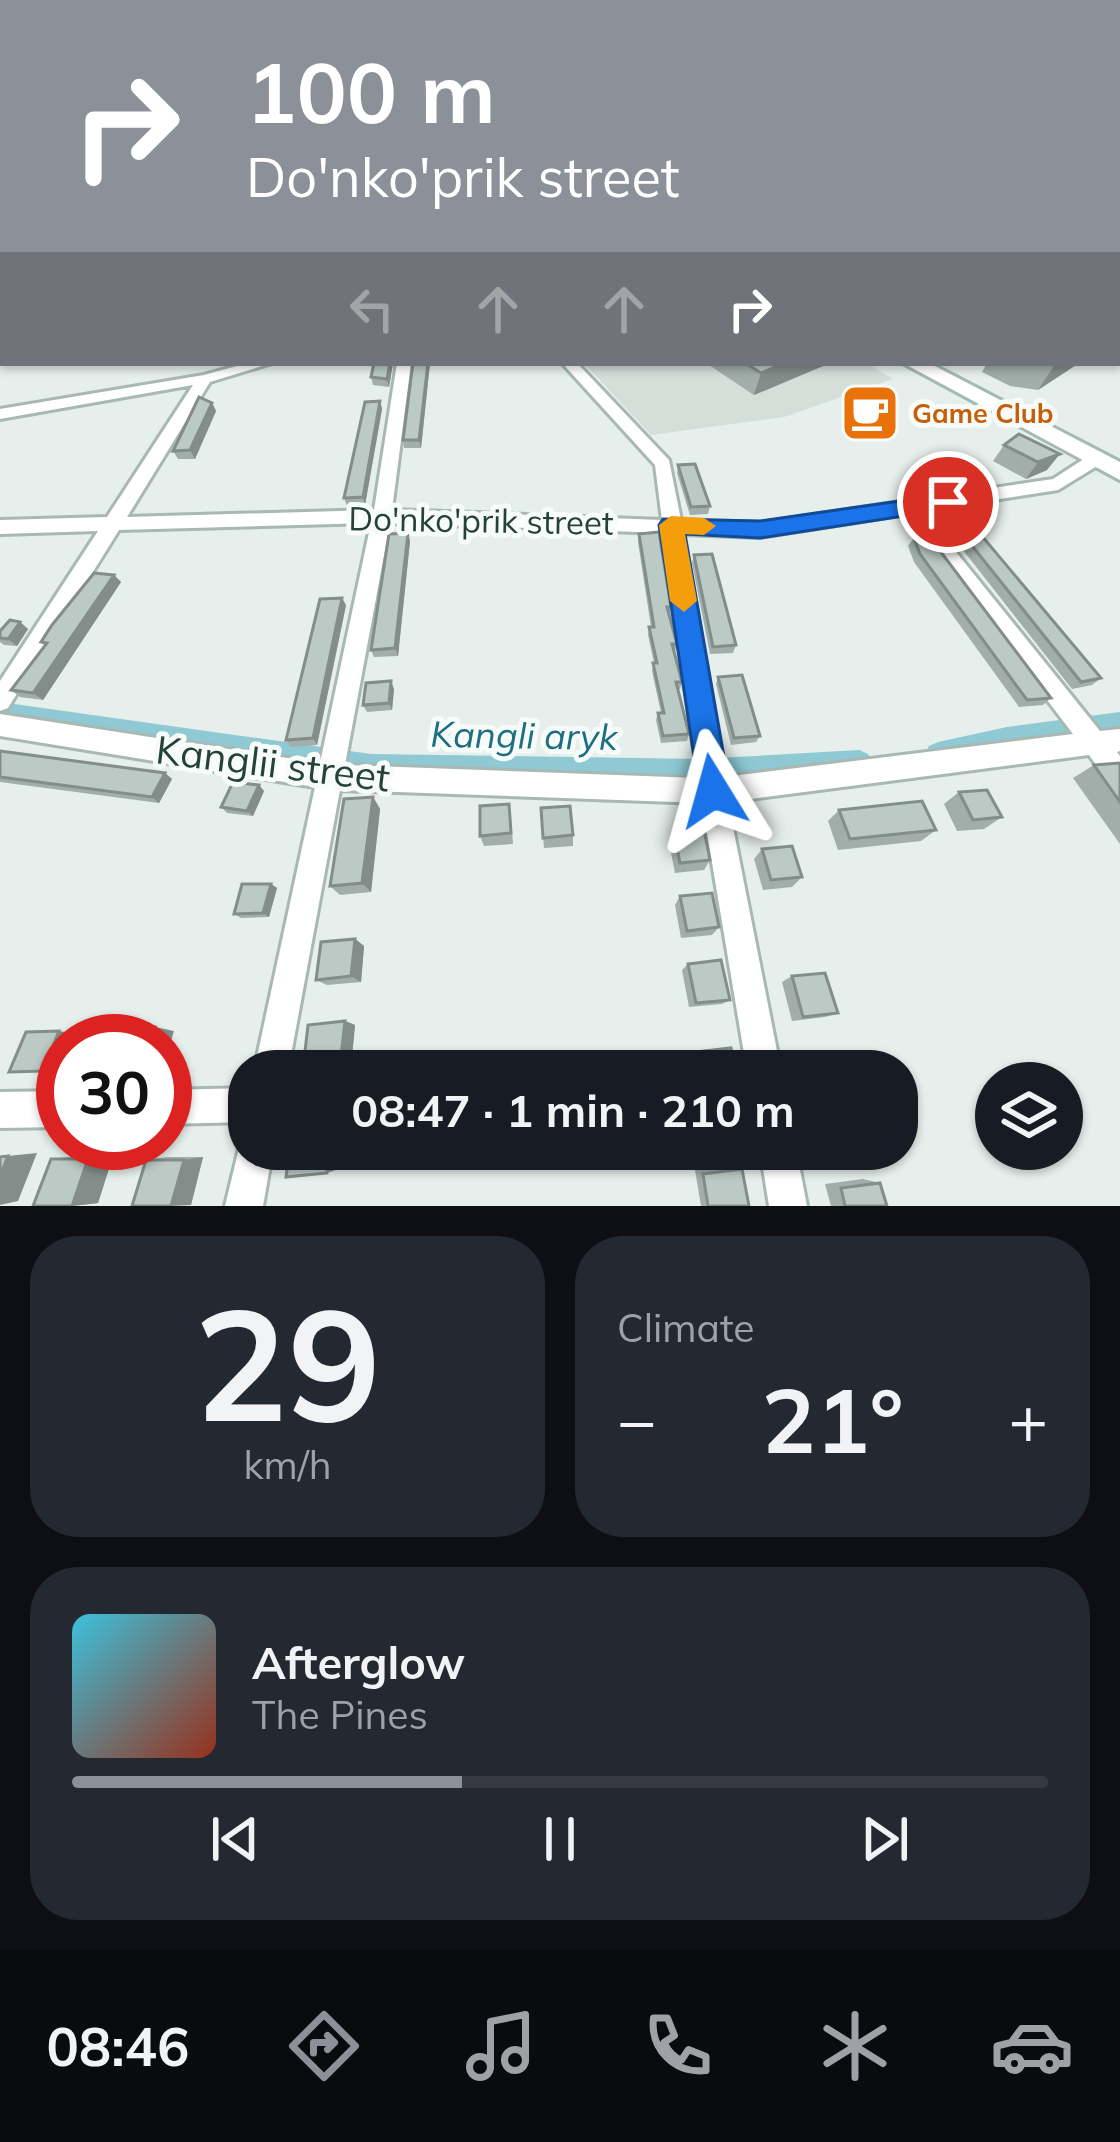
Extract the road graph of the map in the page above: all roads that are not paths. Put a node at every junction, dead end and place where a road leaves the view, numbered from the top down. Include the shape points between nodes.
1 (254, 366) edge
2 (404, 366) edge
3 (572, 366) edge
4 (919, 366) edge
5 (205, 380) junction
6 (0, 414) edge
7 (1096, 459) junction
8 (1120, 472) edge
9 (911, 508) junction
10 (382, 516) junction
11 (118, 522) junction
12 (671, 525) junction
13 (0, 527) edge
14 (0, 701) edge
15 (0, 725) edge
16 (1096, 734) edge
17 (333, 764) junction
18 (1120, 776) edge
19 (712, 778) junction
20 (275, 1050) edge
21 (760, 1050) edge
22 (192, 1106) edge
23 (228, 1106) edge
24 (36, 1109) edge
25 (0, 1110) edge
26 (251, 1170) edge
27 (782, 1170) edge
28 (244, 1206) edge
29 (788, 1206) edge

1 - 5 street
2 - 10 street
3 - 12 street via 663,464
4 - 7 main road
5 - 6 street
5 - 11 street
7 - 8 main road
7 - 9 street, Do'nko'prik street via 1058,484
9 - 12 street, Do'nko'prik street via 760,530
9 - 16 street
10 - 11 street, Do'nko'prik street
10 - 12 street, Do'nko'prik street
10 - 17 street
11 - 13 street, Do'nko'prik street
11 - 14 street
12 - 19 street
15 - 17 street, Kanglii street
16 - 18 street
16 - 19 street, Kanglii street
17 - 19 street, Kanglii street
17 - 20 street
19 - 21 street
22 - 23 street
24 - 25 street
26 - 28 street
27 - 29 street

